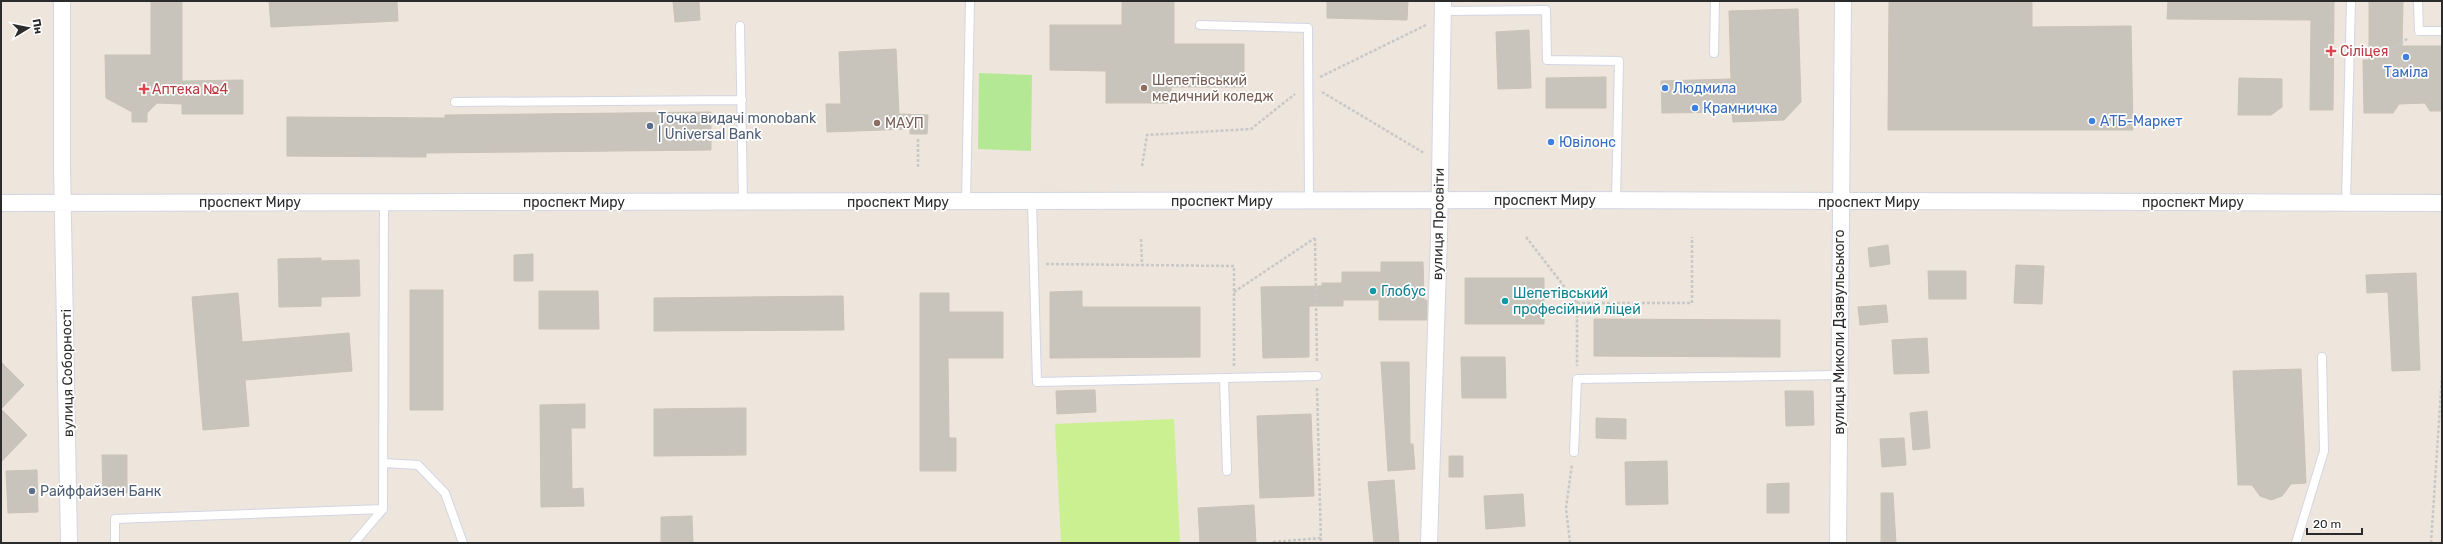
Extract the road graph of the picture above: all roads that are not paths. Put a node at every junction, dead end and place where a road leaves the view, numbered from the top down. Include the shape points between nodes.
1 (62, 1) edge
2 (970, 1) edge
3 (1546, 1) edge
4 (1715, 1) edge
5 (1843, 1) edge
6 (2351, 1) edge
7 (2418, 1) edge
8 (1443, 6) edge
9 (1546, 10) junction
10 (1200, 25) dead end
11 (740, 26) dead end
12 (2442, 31) edge
13 (1714, 53) dead end
14 (742, 100) junction
15 (455, 102) dead end
16 (1616, 200) junction
17 (966, 201) junction
18 (1032, 201) junction
19 (1309, 201) junction
20 (1439, 201) junction
21 (64, 202) junction
22 (384, 202) junction
23 (743, 202) junction
24 (1839, 202) junction
25 (2346, 202) junction
26 (1, 203) edge
27 (2442, 203) edge
28 (2322, 357) dead end
29 (1317, 376) dead end
30 (1838, 376) junction
31 (1224, 378) junction
32 (1574, 452) road end
33 (384, 463) junction
34 (1226, 471) dead end
35 (383, 509) junction
36 (70, 543) edge
37 (115, 543) edge
38 (354, 543) edge
39 (462, 543) edge
40 (1429, 543) edge
41 (1838, 543) edge
42 (2296, 543) edge

1 - 21 street, вулиця Соборності
2 - 17 lane
3 - 9 lane
4 - 13 lane
5 - 24 street, вулиця Миколи Дзявульського
6 - 25 lane
7 - 12 lane via 2418,31
8 - 9 lane
8 - 20 street, вулиця Просвіти
9 - 16 lane via 1547,60 1619,61
10 - 19 lane via 1308,28
11 - 14 lane
14 - 15 lane
14 - 23 lane
16 - 20 street, проспект Миру
16 - 24 street, проспект Миру
17 - 18 street, проспект Миру
17 - 23 street, проспект Миру
18 - 19 street, проспект Миру
18 - 31 lane via 1037,382
19 - 20 street, проспект Миру
20 - 40 street, вулиця Просвіти
21 - 22 street, проспект Миру
21 - 26 street, проспект Миру
21 - 36 street, вулиця Соборності
22 - 23 street, проспект Миру
22 - 33 lane
24 - 25 street, проспект Миру
24 - 30 street, вулиця Миколи Дзявульського
25 - 27 street, проспект Миру
28 - 42 lane via 2324,451
29 - 31 lane
30 - 32 lane via 1577,379
30 - 41 street, вулиця Миколи Дзявульського
31 - 34 lane
33 - 35 lane
33 - 39 lane via 418,465 445,493
35 - 37 lane via 115,520
35 - 38 lane

